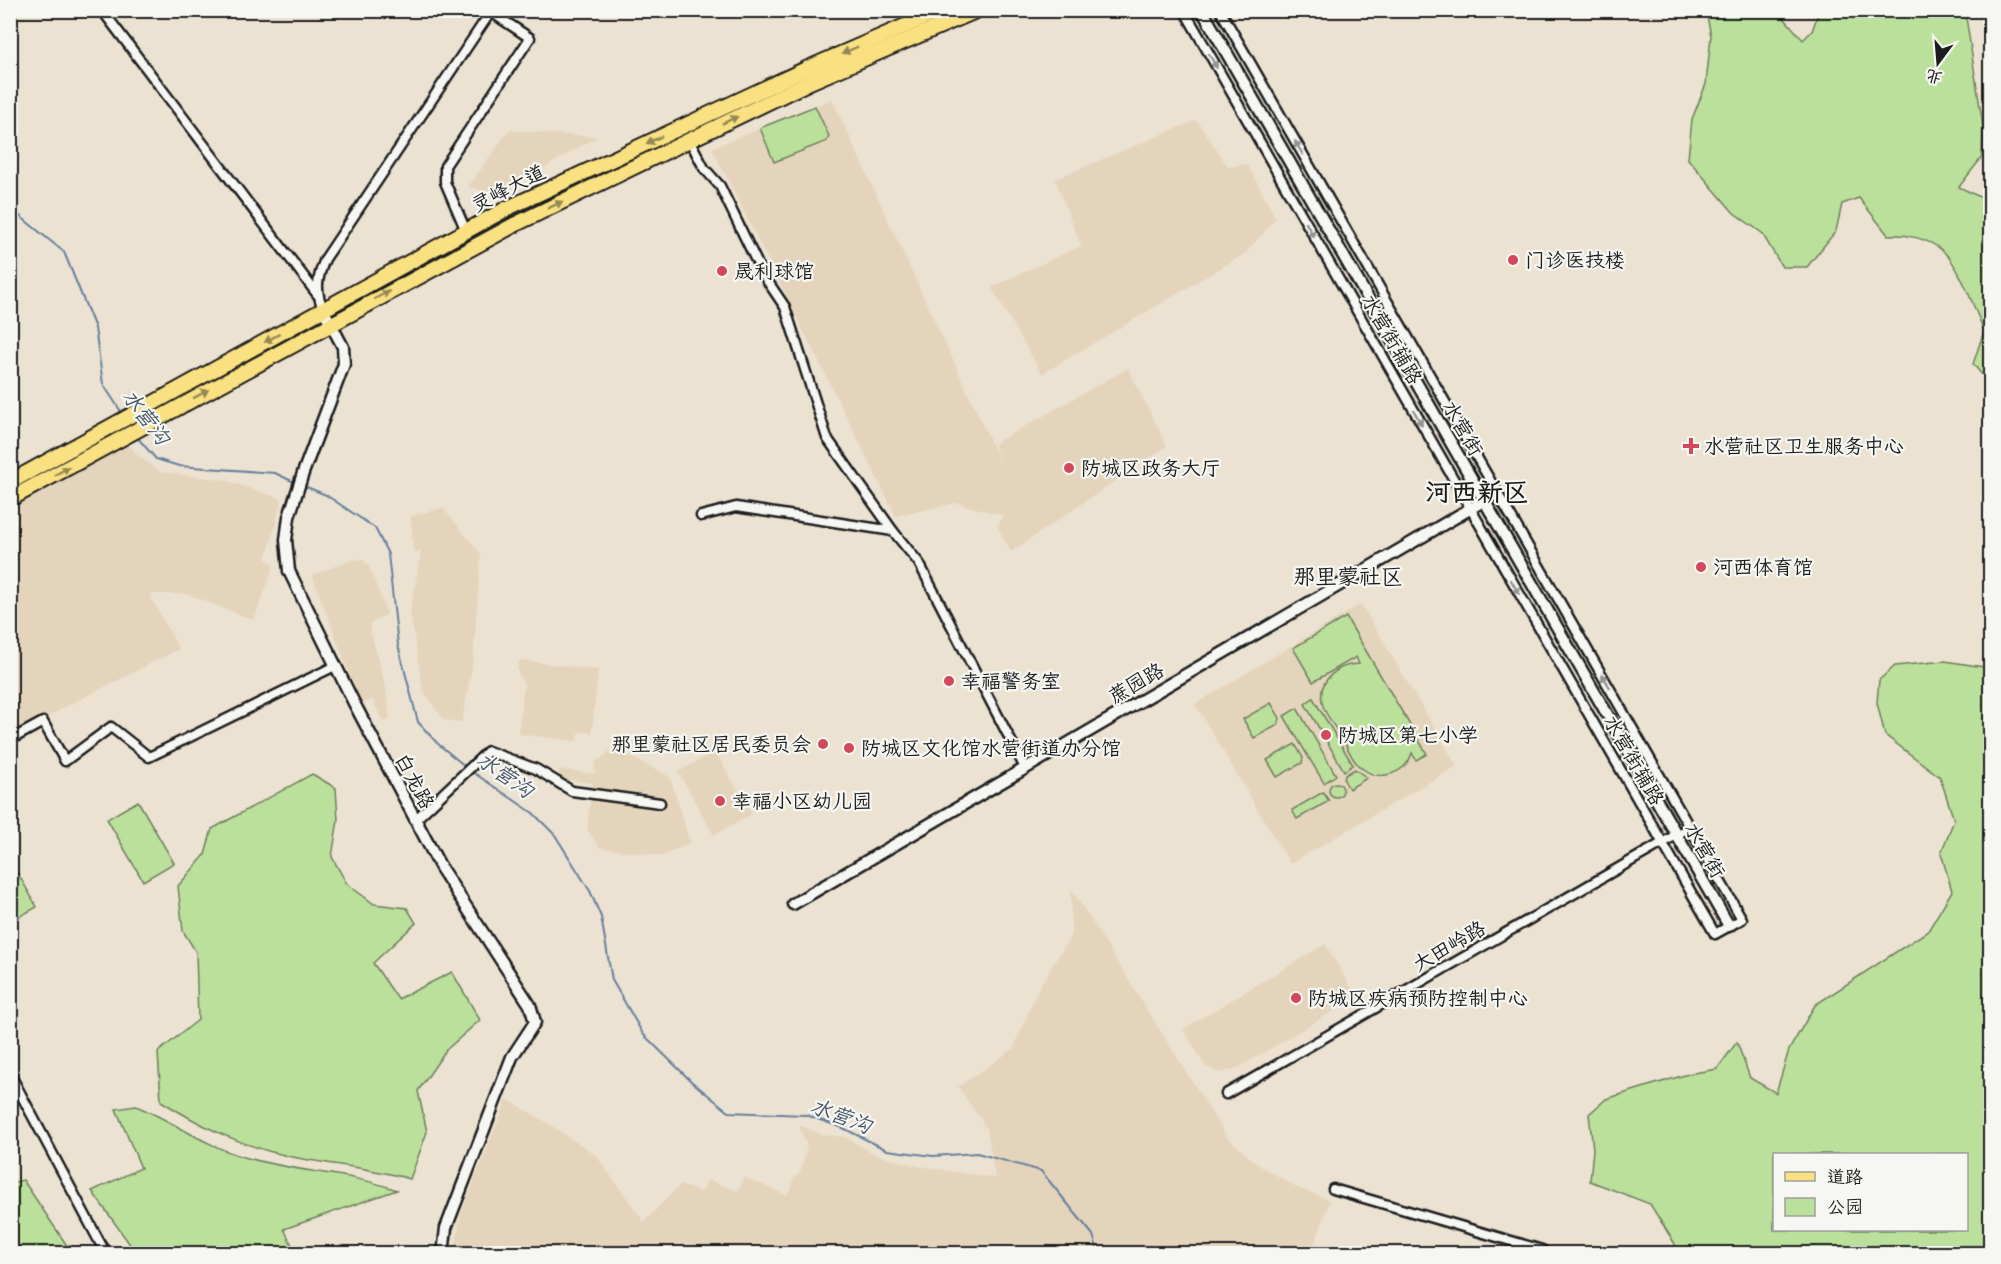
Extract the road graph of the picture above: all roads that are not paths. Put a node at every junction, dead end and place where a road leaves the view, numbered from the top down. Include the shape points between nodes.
1 (102, 10) edge
2 (942, 10) edge
3 (978, 10) edge
4 (1184, 10) edge
5 (1202, 10) edge
6 (1220, 10) edge
7 (492, 11) edge
8 (907, 33) junction
9 (689, 139) junction
10 (466, 231) junction
11 (317, 294) junction
12 (323, 309) junction
13 (330, 323) junction
14 (11, 480) edge
15 (1497, 493) junction
16 (15, 496) edge
17 (1484, 500) junction
18 (1470, 508) junction
19 (701, 516) dead end
20 (893, 531) junction
21 (335, 666) junction
22 (10, 740) edge
23 (1025, 768) junction
24 (660, 803) dead end
25 (415, 820) junction
26 (1690, 827) junction
27 (1676, 835) junction
28 (1662, 843) junction
29 (793, 904) dead end
30 (1729, 926) junction
31 (10, 1074) edge
32 (1226, 1094) dead end
33 (1333, 1190) dead end
34 (106, 1254) edge
35 (443, 1254) edge
36 (1542, 1254) edge

1 - 11 street
2 - 8 main road
3 - 8 main road
4 -> 18 street, 水营街辅路
5 - 17 street, 水营街
15 -> 6 street, 水营街辅路
7 - 10 street via 530,38 445,166 445,182
7 - 11 street via 325,259 317,277
9 -> 8 main road, 灵峰大道
8 -> 10 main road, 灵峰大道 via 795,74
13 -> 9 main road, 灵峰大道 via 516,224
9 - 20 street via 704,168 720,186 762,273 785,307 827,438
10 - 12 main road, 灵峰大道
11 - 12 street
12 - 13 street, 白龙路
12 -> 14 main road, 灵峰大道
16 -> 13 main road, 灵峰大道
13 - 21 street, 白龙路 via 343,347 344,364 292,506 286,540 289,571
14 - 16 street
15 - 17 street, 蔗园路
26 -> 15 street, 水营街辅路
17 - 18 street, 蔗园路
17 - 27 street, 水营街
18 - 23 street, 蔗园路
18 -> 28 street, 水营街辅路
19 - 20 street via 736,507
20 - 23 street via 919,563
21 - 22 street via 149,757 111,727 65,761 43,722
21 - 25 street, 白龙路
23 - 29 street, 蔗园路
24 - 25 street via 572,791 536,769 488,751
25 - 35 street, 白龙路 via 441,868 530,1005 535,1022 512,1057 446,1228
26 - 27 street, 大田岭路
26 - 30 street, 水营街辅路 via 1742,919
27 - 28 street, 大田岭路
27 - 30 street, 水营街
28 - 30 street, 水营街辅路 via 1715,934
28 - 32 street, 大田岭路
31 - 34 street
33 - 36 street via 1542,1250

